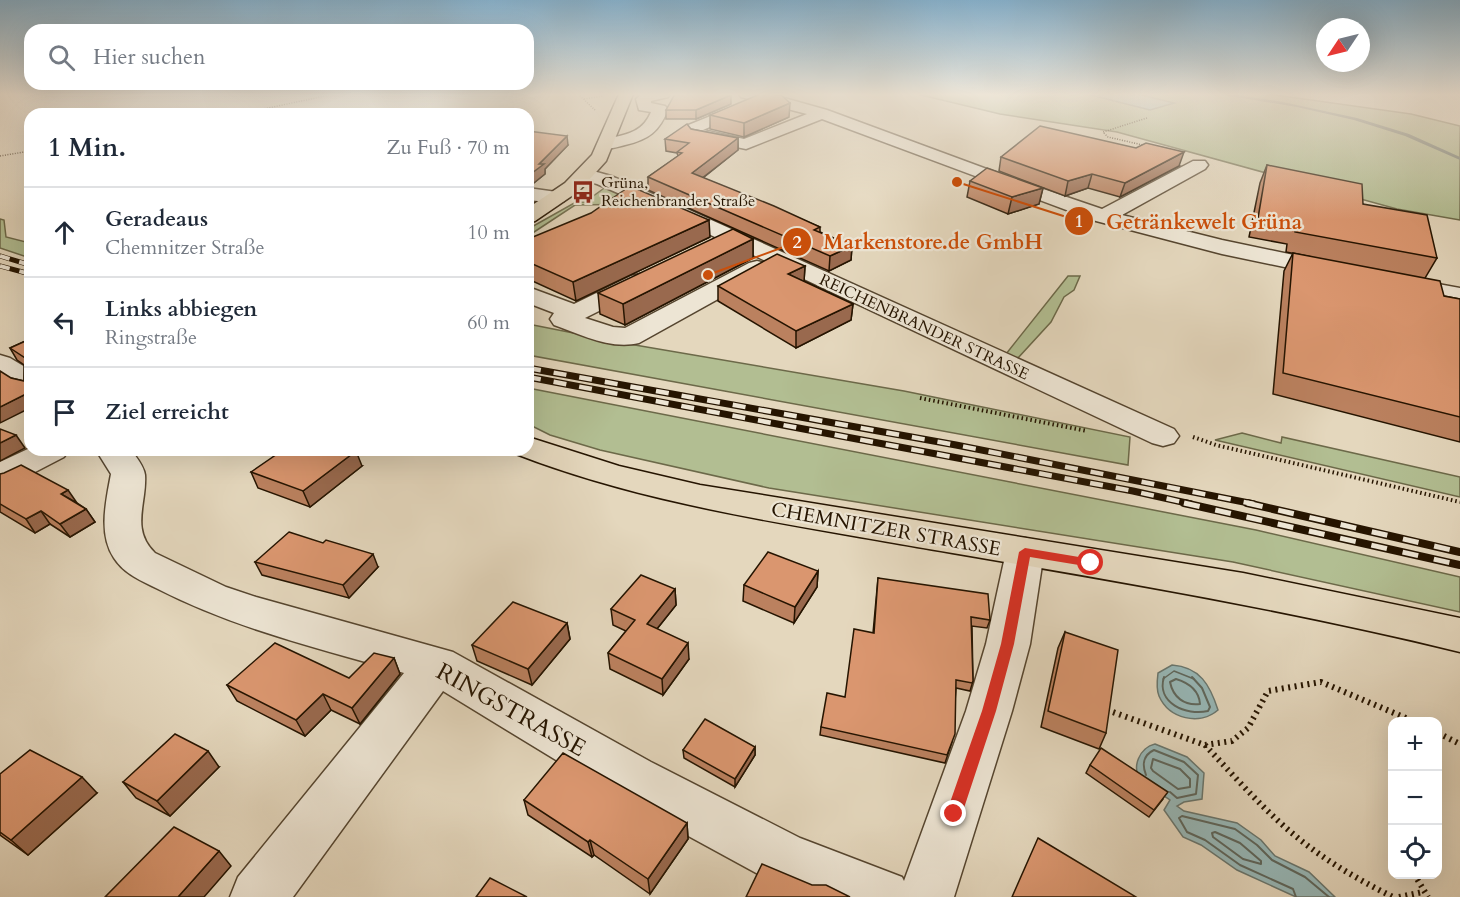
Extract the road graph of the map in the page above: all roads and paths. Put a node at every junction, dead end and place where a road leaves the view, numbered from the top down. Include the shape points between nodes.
1 (610, 136) edge
2 (639, 136) edge
3 (707, 136) edge
4 (766, 136) edge
5 (882, 136) edge
6 (1107, 136) edge
7 (607, 144) junction
8 (24, 152) edge
9 (0, 156) edge
10 (1199, 165) joint
11 (586, 175) junction
12 (534, 195) edge
13 (557, 197) junction
14 (534, 213) edge
15 (1104, 217) junction
16 (731, 238) junction
17 (702, 252) edge
18 (774, 258) junction
19 (663, 269) edge
20 (1357, 275) edge
21 (1380, 280) edge
22 (534, 296) edge
23 (1460, 296) edge
24 (575, 313) junction
25 (0, 364) edge
26 (24, 378) edge
27 (920, 398) dead end
28 (1094, 433) dead end
29 (1163, 436) joint
30 (534, 449) edge
31 (39, 456) edge
32 (118, 456) edge
33 (0, 476) edge
34 (1460, 501) edge
35 (1025, 552) junction
36 (1460, 635) edge
37 (437, 665) junction
38 (1104, 708) edge
39 (1404, 717) edge
40 (1442, 735) edge
41 (1460, 744) edge
42 (1205, 745) junction
43 (1417, 879) edge
44 (1426, 895) edge
45 (258, 897) edge
46 (882, 897) edge
47 (926, 897) edge
48 (1393, 897) edge
49 (1399, 897) edge

1 - 7 main road
2 - 7 street
3 - 4 street via 746,144
5 - 15 street
6 - 10 path via 1185,155 1199,161
7 - 11 main road
8 - 9 path
10 - 15 street
11 - 13 main road
11 - 16 street, REICHENBRANDER STRASSE
12 - 13 street
13 - 14 main road
15 - 20 street via 1230,250
16 - 17 street
16 - 18 street, REICHENBRANDER STRASSE
18 - 24 street via 629,337 609,335 563,319
18 - 29 street, REICHENBRANDER STRASSE
19 - 24 street
21 - 23 street
22 - 24 street
25 - 26 street
27 - 28 path
29 - 34 path via 1193,437 1216,446
30 - 35 main road, CHEMNITZER STRASSE via 583,467 710,497
31 - 33 street
32 - 37 street, RINGSTRASSE via 128,474 124,536 129,551 141,563 212,598 251,612
35 - 36 main road, CHEMNITZER STRASSE via 1266,592
35 - 47 street via 1008,644 989,711
37 - 45 street
37 - 46 street, RINGSTRASSE via 633,779 786,860
38 - 42 path
39 - 42 path via 1321,682 1268,691 1248,728 1232,741
40 - 41 path
42 - 48 path via 1263,806 1316,852
43 - 44 path
44 - 49 path

